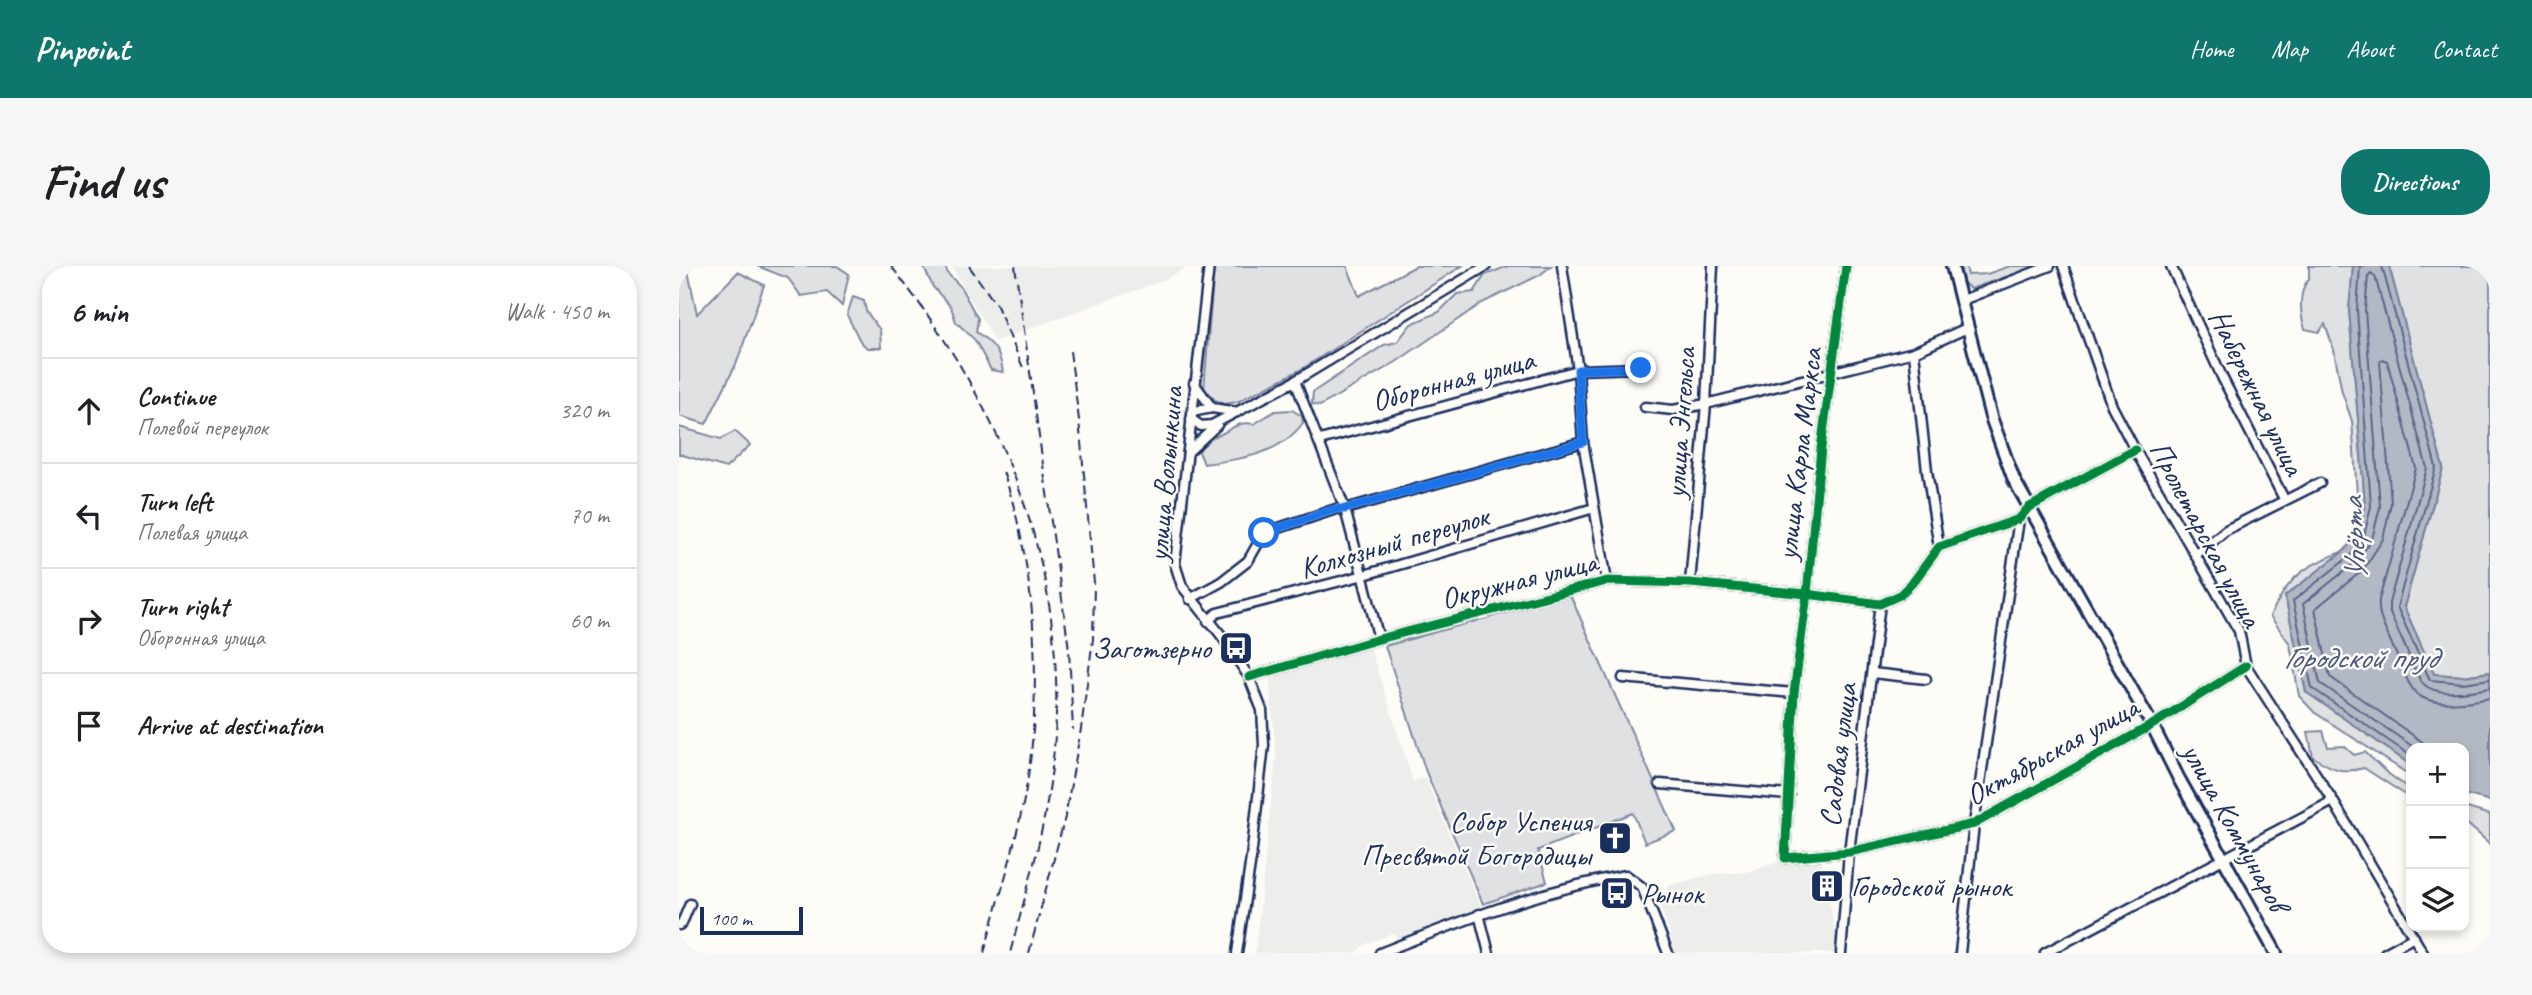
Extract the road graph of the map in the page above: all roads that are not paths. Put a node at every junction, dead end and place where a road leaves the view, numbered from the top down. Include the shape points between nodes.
1 (1209, 266) edge
2 (1486, 266) edge
3 (1562, 266) edge
4 (1713, 266) edge
5 (1846, 266) edge
6 (1952, 266) edge
7 (2050, 266) edge
8 (2063, 266) edge
9 (2171, 266) edge
10 (1961, 301) junction
11 (1967, 328) junction
12 (1914, 352) junction
13 (1641, 368) dead end
14 (1578, 370) junction
15 (1832, 371) junction
16 (1296, 382) junction
17 (1194, 383) junction
18 (1706, 404) junction
19 (1645, 407) dead end
20 (1212, 408) junction
21 (1237, 412) junction
22 (1192, 416) junction
23 (1319, 440) junction
24 (1583, 442) junction
25 (2135, 450) junction
26 (1188, 452) junction
27 (2320, 483) dead end
28 (2284, 499) junction
29 (1594, 508) junction
30 (2028, 508) junction
31 (1345, 509) junction
32 (2018, 519) junction
33 (1939, 547) junction
34 (2197, 554) junction
35 (1364, 575) junction
36 (1607, 581) junction
37 (1690, 583) junction
38 (1807, 594) junction
39 (1190, 599) junction
40 (1880, 604) junction
41 (1208, 621) junction
42 (1379, 639) junction
43 (2246, 666) junction
44 (1872, 673) junction
45 (1249, 677) junction
46 (1623, 678) dead end
47 (1926, 680) dead end
48 (1794, 693) junction
49 (2152, 725) junction
50 (1660, 784) dead end
51 (1789, 795) junction
52 (2333, 801) junction
53 (1974, 824) junction
54 (1849, 852) junction
55 (1785, 858) joint
56 (2224, 860) junction
57 (690, 904) dead end
58 (1479, 914) junction
59 (679, 925) edge
60 (2414, 937) junction
61 (1237, 953) edge
62 (1380, 953) edge
63 (1489, 953) edge
64 (1668, 953) edge
65 (1840, 953) edge
66 (1960, 953) edge
67 (2045, 953) edge
68 (2276, 953) edge
69 (2385, 953) edge
70 (2423, 953) edge

1 - 17 street, улица Волынкина
2 - 16 street
3 - 14 street
4 - 18 street, улица Энгельса
5 - 15 street, улица Карла Маркса
6 - 10 main road, улица Коммунаров
7 - 10 street
8 - 25 street, Пролетарская улица via 2112,406
9 - 28 street, Набережная улица
10 - 11 main road, улица Коммунаров
11 - 12 street
11 - 30 main road, улица Коммунаров via 2003,454
12 - 15 street
12 - 33 street
13 - 14 street, Оборонная улица
14 - 23 street, Оборонная улица
14 - 24 street
15 - 18 street
15 - 38 street, улица Карла Маркса
16 - 21 street
16 - 23 street
17 - 20 street
17 - 22 street, улица Волынкина
18 - 19 street via 1672,411
18 - 37 street, улица Энгельса
20 - 21 street
20 - 22 street
21 - 22 street via 1201,426
21 - 26 street
22 - 26 street, улица Волынкина
23 - 31 street
24 - 29 street
24 - 31 street
25 - 30 street
25 - 34 street, Пролетарская улица
26 - 39 street, улица Волынкина via 1175,564
27 - 28 street
28 - 34 street via 2226,530
29 - 35 street, Колхозный переулок
29 - 36 street
30 - 32 street
30 - 49 main road, улица Коммунаров
31 - 35 street
31 - 39 street via 1264,533 1248,561
32 - 33 street
32 - 53 street
33 - 40 street via 1900,595
34 - 43 street, Пролетарская улица via 2239,631
35 - 41 street, Колхозный переулок via 1217,613
35 - 42 street
36 - 37 street, Окружная улица
36 - 42 street, Окружная улица
37 - 38 street, Окружная улица
38 - 40 street, Окружная улица
38 - 48 street, улица Карла Маркса
39 - 41 street, улица Волынкина
40 - 44 street, Садовая улица
41 - 45 street, улица Волынкина
42 - 45 street, Окружная улица
43 - 49 street, Октябрьская улица
43 - 52 street, Пролетарская улица
44 - 47 street
44 - 54 street, Садовая улица
45 - 61 street, улица Волынкина via 1262,710 1264,746
46 - 48 street
48 - 51 street, улица Карла Маркса
49 - 53 street, Октябрьская улица
49 - 56 main road, улица Коммунаров
50 - 51 street
51 - 55 street, улица Карла Маркса
52 - 56 street
52 - 60 street, Пролетарская улица
53 - 54 street, Октябрьская улица
53 - 66 street
54 - 55 street, Октябрьская улица
54 - 65 street, Садовая улица
56 - 67 street
56 - 68 main road, улица Коммунаров
57 - 59 street
58 - 62 street
58 - 63 street
58 - 64 street via 1582,882 1626,875 1642,887
60 - 69 street
60 - 70 street, Пролетарская улица

